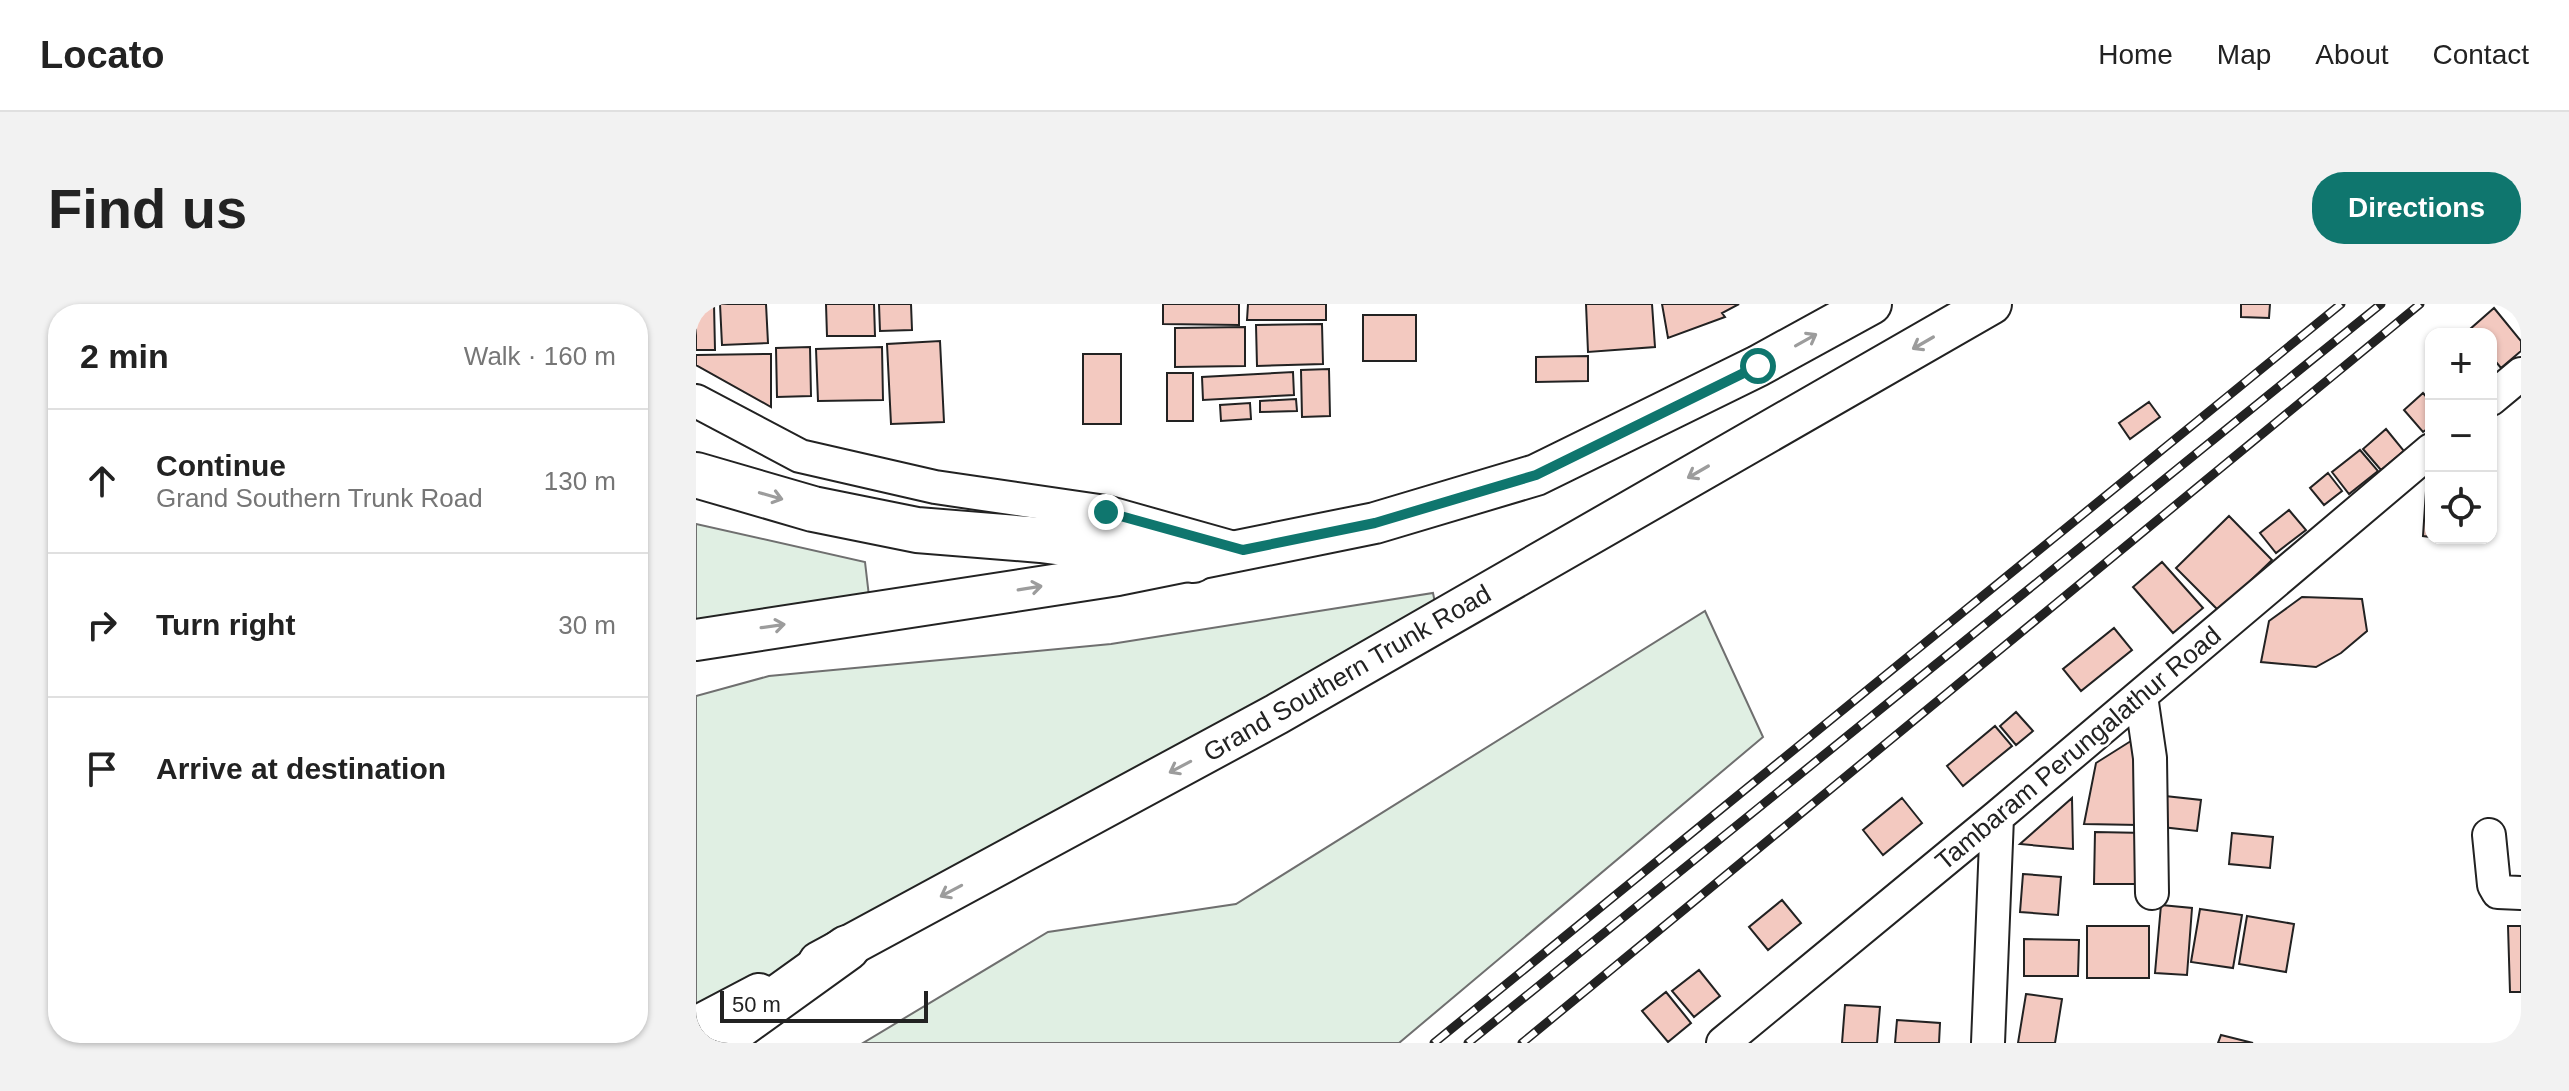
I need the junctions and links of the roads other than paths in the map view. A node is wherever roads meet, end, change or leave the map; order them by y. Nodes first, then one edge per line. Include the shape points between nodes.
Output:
1 (1871, 304) edge
2 (1991, 304) edge
3 (2521, 374) edge
4 (2497, 394) edge
5 (696, 401) edge
6 (2425, 455) edge
7 (696, 475) edge
8 (1243, 550) junction
9 (1193, 560) junction
10 (696, 640) edge
11 (2141, 696) junction
12 (1997, 817) junction
13 (2489, 835) dead end
14 (2152, 893) dead end
15 (2521, 893) edge
16 (847, 948) junction
17 (696, 1027) edge
18 (715, 1043) edge
19 (1723, 1043) edge
20 (1988, 1043) edge

8 -> 1 main road via 1375,523 1536,475
2 -> 16 main road, Grand Southern Trunk Road via 1277,714
3 - 4 street
5 - 8 street via 800,456 935,487 1106,512
6 - 11 street, Tambaram Perungalathur Road
7 -> 9 highway via 813,509 917,530
8 - 9 main road
10 -> 9 main road
11 - 12 street, Tambaram Perungalathur Road
11 - 14 street via 2150,758
12 - 19 street, Tambaram Perungalathur Road
12 - 20 street
13 - 15 street via 2494,885 2498,892
16 - 17 main road, Grand Southern Trunk Road
16 - 18 highway

